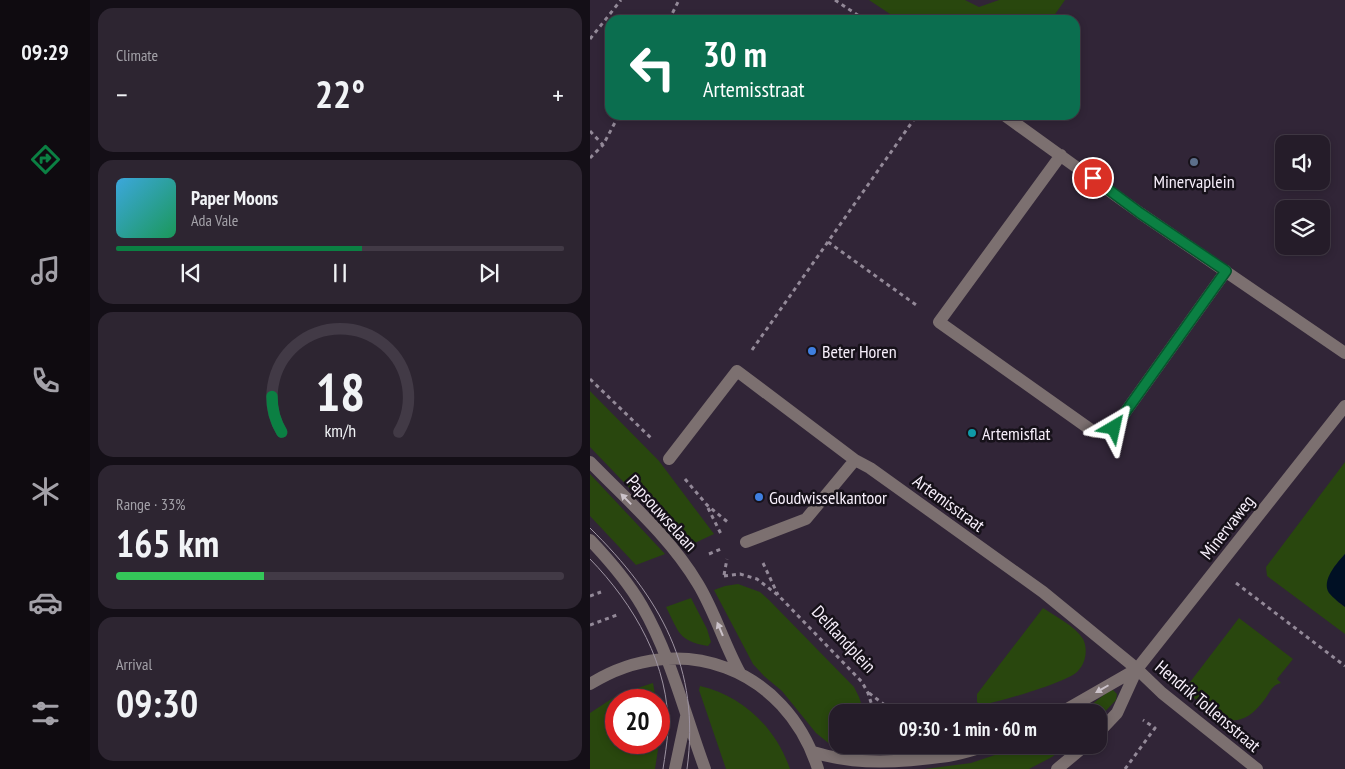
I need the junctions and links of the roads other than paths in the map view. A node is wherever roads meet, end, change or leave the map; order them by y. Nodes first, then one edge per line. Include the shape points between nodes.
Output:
1 (1011, 120) edge
2 (1061, 155) junction
3 (1226, 271) junction
4 (1345, 354) edge
5 (1345, 406) edge
6 (669, 459) dead end
7 (855, 460) junction
8 (590, 462) edge
9 (590, 540) edge
10 (746, 542) dead end
11 (666, 658) junction
12 (1137, 669) junction
13 (740, 673) junction
14 (590, 684) edge
15 (1076, 704) edge
16 (686, 714) junction
17 (1107, 724) edge
18 (813, 752) junction
19 (957, 754) edge
20 (1075, 754) edge
21 (675, 769) edge
22 (705, 769) edge
23 (818, 769) edge
24 (1057, 769) edge
25 (1257, 769) edge

1 - 2 street
2 - 3 street
2 - 3 street via 939,322 1094,432 1114,428
3 - 4 street
5 - 12 street, Minervaweg
6 - 7 street, Artemisstraat via 737,371
7 - 10 street via 806,519
7 - 12 street, Artemisstraat via 1044,592
13 -> 8 street, Papsouwselaan via 698,584 674,548
9 - 11 street via 637,598
11 - 13 street via 710,662
11 - 14 street via 630,664
11 - 16 street
12 -> 15 street, Minervaweg
12 - 17 street, Minervaweg via 1117,713
12 - 25 street, Hendrik Tollensstraat
13 - 18 street via 764,687 784,706
16 - 21 street
16 - 22 street
18 - 19 street via 830,758 876,762
18 - 23 street
20 - 24 street

